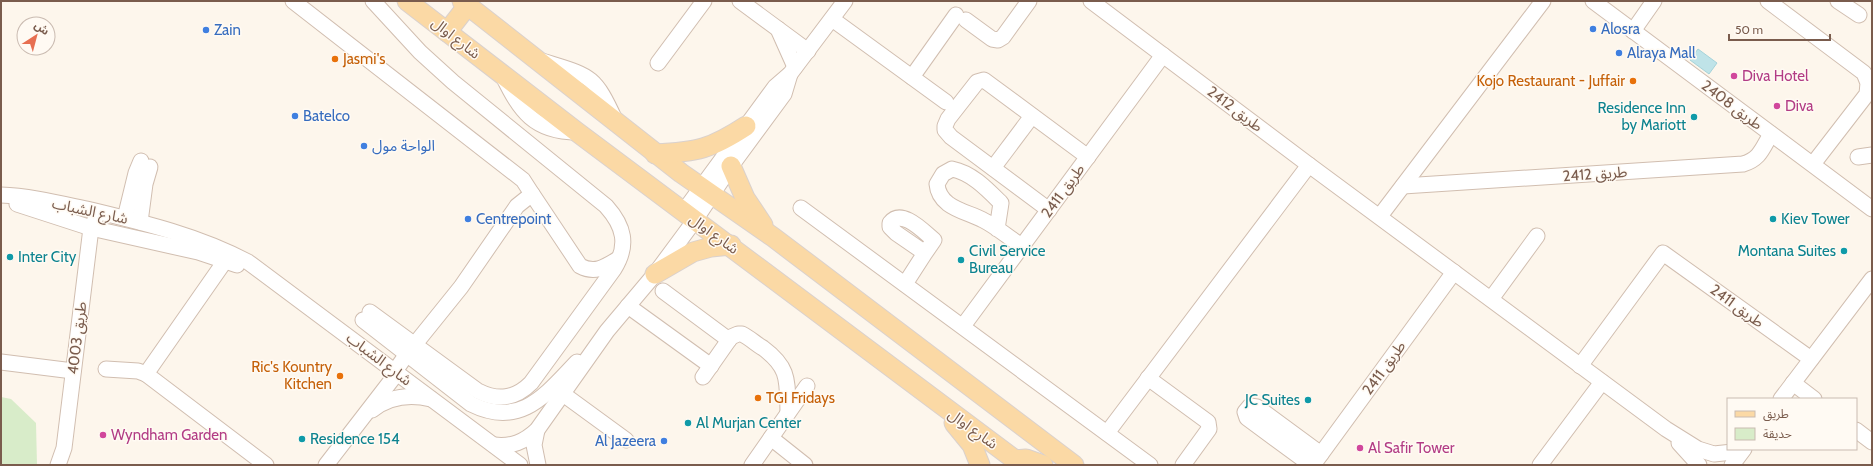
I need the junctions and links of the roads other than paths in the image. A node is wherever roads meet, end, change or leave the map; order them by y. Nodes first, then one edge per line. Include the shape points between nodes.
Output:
1 (293, 1) edge
2 (373, 1) edge
3 (704, 1) edge
4 (740, 1) edge
5 (845, 1) edge
6 (1029, 1) edge
7 (1091, 1) edge
8 (1543, 1) edge
9 (1593, 1) edge
10 (1654, 1) edge
11 (1768, 1) edge
12 (1838, 1) edge
13 (411, 2) edge
14 (467, 2) edge
15 (1859, 16) dead end
16 (832, 19) junction
17 (777, 28) junction
18 (1633, 31) junction
19 (447, 32) junction
20 (808, 50) junction
21 (1163, 55) junction
22 (658, 63) dead end
23 (793, 70) junction
24 (912, 77) junction
25 (946, 102) dead end
26 (1032, 116) junction
27 (746, 126) junction
28 (1771, 134) junction
29 (655, 154) junction
30 (1088, 157) junction
31 (146, 164) dead end
32 (1813, 164) junction
33 (1309, 165) junction
34 (731, 166) junction
35 (993, 168) junction
36 (1403, 186) junction
37 (706, 192) junction
38 (532, 194) junction
39 (1, 195) edge
40 (1, 199) edge
41 (801, 208) dead end
42 (1872, 209) edge
43 (1049, 210) junction
44 (99, 212) junction
45 (690, 215) junction
46 (1380, 216) junction
47 (132, 220) junction
48 (91, 228) junction
49 (997, 229) dead end
50 (1537, 236) dead end
51 (773, 237) junction
52 (731, 245) junction
53 (1022, 246) junction
54 (926, 253) dead end
55 (621, 258) junction
56 (225, 261) junction
57 (1454, 272) junction
58 (263, 274) junction
59 (655, 274) junction
60 (1872, 279) edge
61 (905, 284) junction
62 (663, 291) dead end
63 (1491, 299) junction
64 (628, 306) junction
65 (367, 316) dead end
66 (963, 326) junction
67 (607, 331) junction
68 (729, 340) junction
69 (411, 349) junction
70 (1811, 359) junction
71 (1, 362) edge
72 (1580, 366) junction
73 (106, 369) dead end
74 (73, 371) junction
75 (396, 372) junction
76 (146, 374) junction
77 (1148, 378) junction
78 (1602, 382) junction
79 (1793, 383) junction
80 (807, 386) dead end
81 (563, 394) junction
82 (1782, 398) edge
83 (1813, 398) edge
84 (433, 400) junction
85 (940, 405) junction
86 (788, 412) junction
87 (362, 418) junction
88 (1666, 429) junction
89 (537, 430) junction
90 (1857, 431) edge
91 (1106, 433) junction
92 (771, 438) junction
93 (626, 440) dead end
94 (1872, 442) edge
95 (494, 446) junction
96 (1743, 450) edge
97 (1318, 461) edge
98 (1016, 463) edge
99 (58, 465) edge
100 (266, 465) edge
101 (326, 465) edge
102 (520, 465) edge
103 (538, 465) edge
104 (752, 465) edge
105 (805, 465) edge
106 (980, 465) edge
107 (1043, 465) edge
108 (1074, 465) edge
109 (1150, 465) edge
110 (1183, 465) edge
111 (1540, 465) edge
112 (1699, 465) edge
113 (1732, 465) edge

1 - 38 street via 523,180
2 - 55 street via 415,47 453,82 606,206 615,216 622,232
3 - 22 street
4 - 17 street
5 - 16 street
6 - 24 street via 1003,37 998,40 992,39 961,18
7 - 21 street, طريق 2412
8 - 36 street
9 - 18 street, طريق 2408
10 - 18 street
11 - 32 street via 1864,73 1868,83 1867,94
12 - 15 street
13 - 19 main road, شارع اوال
14 - 19 main road
14 - 29 main road, شارع اوال
16 - 20 street
16 - 24 street
17 - 20 street
17 - 23 street
18 - 28 street, طريق 2408
19 - 45 main road, شارع اوال
20 - 23 street
21 - 30 street, طريق 2411
21 - 33 street, طريق 2412
23 - 27 street via 779,82
23 - 34 street via 784,94
24 - 25 street
26 - 30 street
26 - 35 street
26 - 35 street via 984,80 977,82 948,120 945,130 951,137
27 - 29 main road via 710,147
27 - 37 street
28 - 32 street, طريق 2408
28 - 36 street, طريق 2412 via 1759,155 1753,161 1742,164
29 - 37 main road, شارع اوال
30 - 43 street, طريق 2411
31 - 47 street via 145,184
32 - 42 street, طريق 2408
33 - 46 street, طريق 2412
33 - 77 street
34 - 37 street
34 - 51 main road via 753,212
35 - 43 street
36 - 46 street
37 - 45 street
37 - 51 main road, شارع اوال
38 - 55 street via 580,266 586,269 601,269
38 - 69 street via 517,206 460,287
39 - 44 street, شارع الشباب
40 - 48 street, شارع الشباب
41 - 61 street
43 - 53 street, طريق 2411
44 - 47 street, شارع الشباب
44 - 48 street, طريق 4003
45 - 52 main road, شارع اوال
45 - 59 street
46 - 57 street, طريق 2412
47 - 58 street, شارع الشباب via 216,246 248,262
48 - 56 street, شارع الشباب via 198,252
48 - 74 street, طريق 4003
49 - 53 street
50 - 63 street
51 - 108 main road, شارع اوال
52 - 59 main road via 693,252
52 - 85 main road, شارع اوال
53 - 66 street, طريق 2411
54 - 61 street
55 - 69 street via 531,383 515,395 496,398 486,396
56 - 58 street, شارع الشباب
56 - 76 street
57 - 63 street, طريق 2412
57 - 97 street, طريق 2411
58 - 75 street, شارع الشباب
59 - 64 street
60 - 70 street
61 - 66 street
62 - 68 street
63 - 72 street, طريق 2412
64 - 67 street
64 - 68 street via 707,371
65 - 69 street
66 - 91 street
67 - 69 street via 539,399 527,407 508,412 489,411 471,404
67 - 81 street
68 - 86 street via 734,335 742,334 779,362 786,378
69 - 75 street
70 - 72 street, طريق 2411 via 1663,253
70 - 79 street
71 - 74 street
72 - 78 street, طريق 2412
73 - 76 street
74 - 99 street, طريق 4003 via 64,448
75 - 84 street, شارع الشباب
75 - 87 street
76 - 100 street
77 - 91 street
77 - 110 street via 1208,422 1209,429
78 - 88 street, طريق 2412
78 - 111 street
79 - 82 street
79 - 83 street
80 - 86 street
81 - 89 street
81 - 93 street
84 - 87 street via 418,396 402,397 374,408
84 - 95 street, شارع الشباب
85 - 98 main road, شارع اوال
85 - 106 main road via 972,446
86 - 92 street
87 - 101 street
88 - 96 street, طريق 2412 via 1698,449 1714,454
88 - 112 street, طريق 2412
89 - 95 street via 518,444
89 - 103 street via 534,444
90 - 94 street
91 - 109 street
92 - 104 street
92 - 105 street
95 - 102 street, شارع الشباب
96 - 113 street
98 - 107 main road via 1026,459

